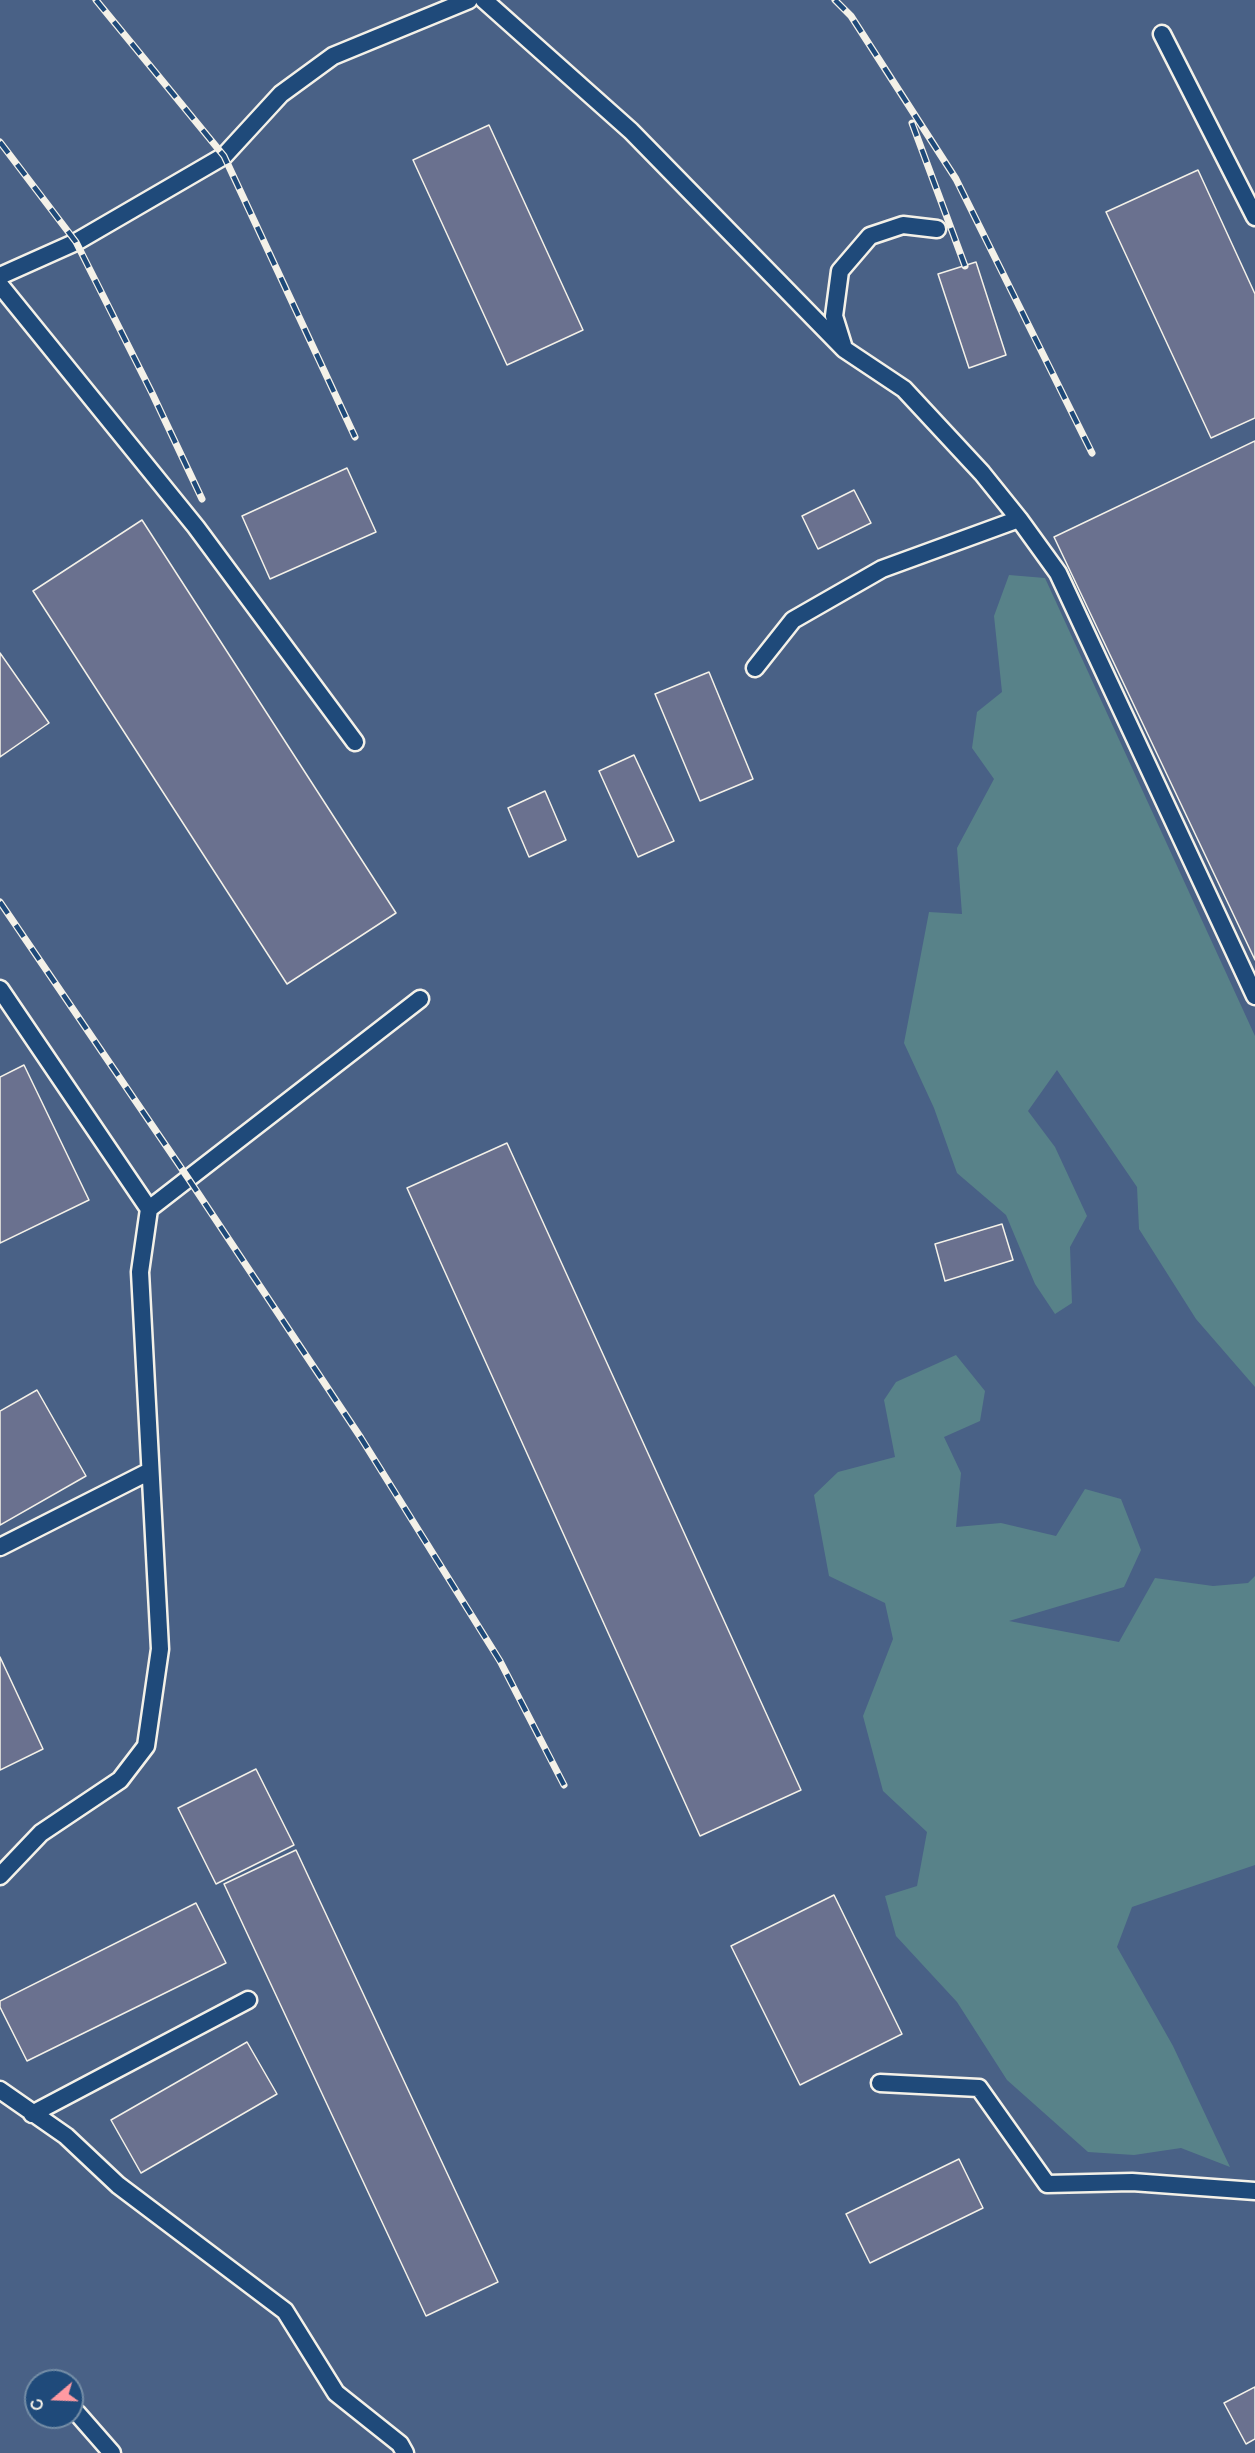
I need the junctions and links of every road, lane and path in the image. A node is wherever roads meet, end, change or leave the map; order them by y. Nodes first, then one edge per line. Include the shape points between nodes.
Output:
1 (469, 0) edge
2 (484, 0) edge
3 (1162, 34) dead end
4 (1255, 217) edge
5 (937, 229) dead end
6 (0, 276) edge
7 (0, 285) edge
8 (844, 349) junction
9 (1019, 519) junction
10 (755, 668) dead end
11 (355, 742) dead end
12 (0, 989) edge
13 (1255, 996) edge
14 (420, 999) dead end
15 (149, 1209) junction
16 (150, 1471) junction
17 (0, 1547) edge
18 (0, 1876) edge
19 (248, 2000) dead end
20 (880, 2083) dead end
21 (0, 2090) edge
22 (32, 2114) junction
23 (1255, 2191) edge
24 (84, 2420) edge
25 (112, 2453) edge
26 (405, 2453) edge

1 - 6 lane via 333,56 281,94 224,156 76,242
2 - 8 lane via 631,131
3 - 4 lane
5 - 8 lane via 903,225 870,236 840,271 834,316
7 - 11 lane via 196,527
8 - 9 lane via 904,389
9 - 10 lane via 882,569 793,620
9 - 13 lane via 1058,573
12 - 15 lane
14 - 15 lane
15 - 16 lane via 140,1272
16 - 17 lane
16 - 18 lane via 160,1649 146,1746 120,1780 41,1833
19 - 22 lane
20 - 23 lane via 979,2088 1047,2184 1132,2182
21 - 22 lane
22 - 26 lane via 66,2136 118,2185 285,2311 336,2393 400,2444
24 - 25 lane

